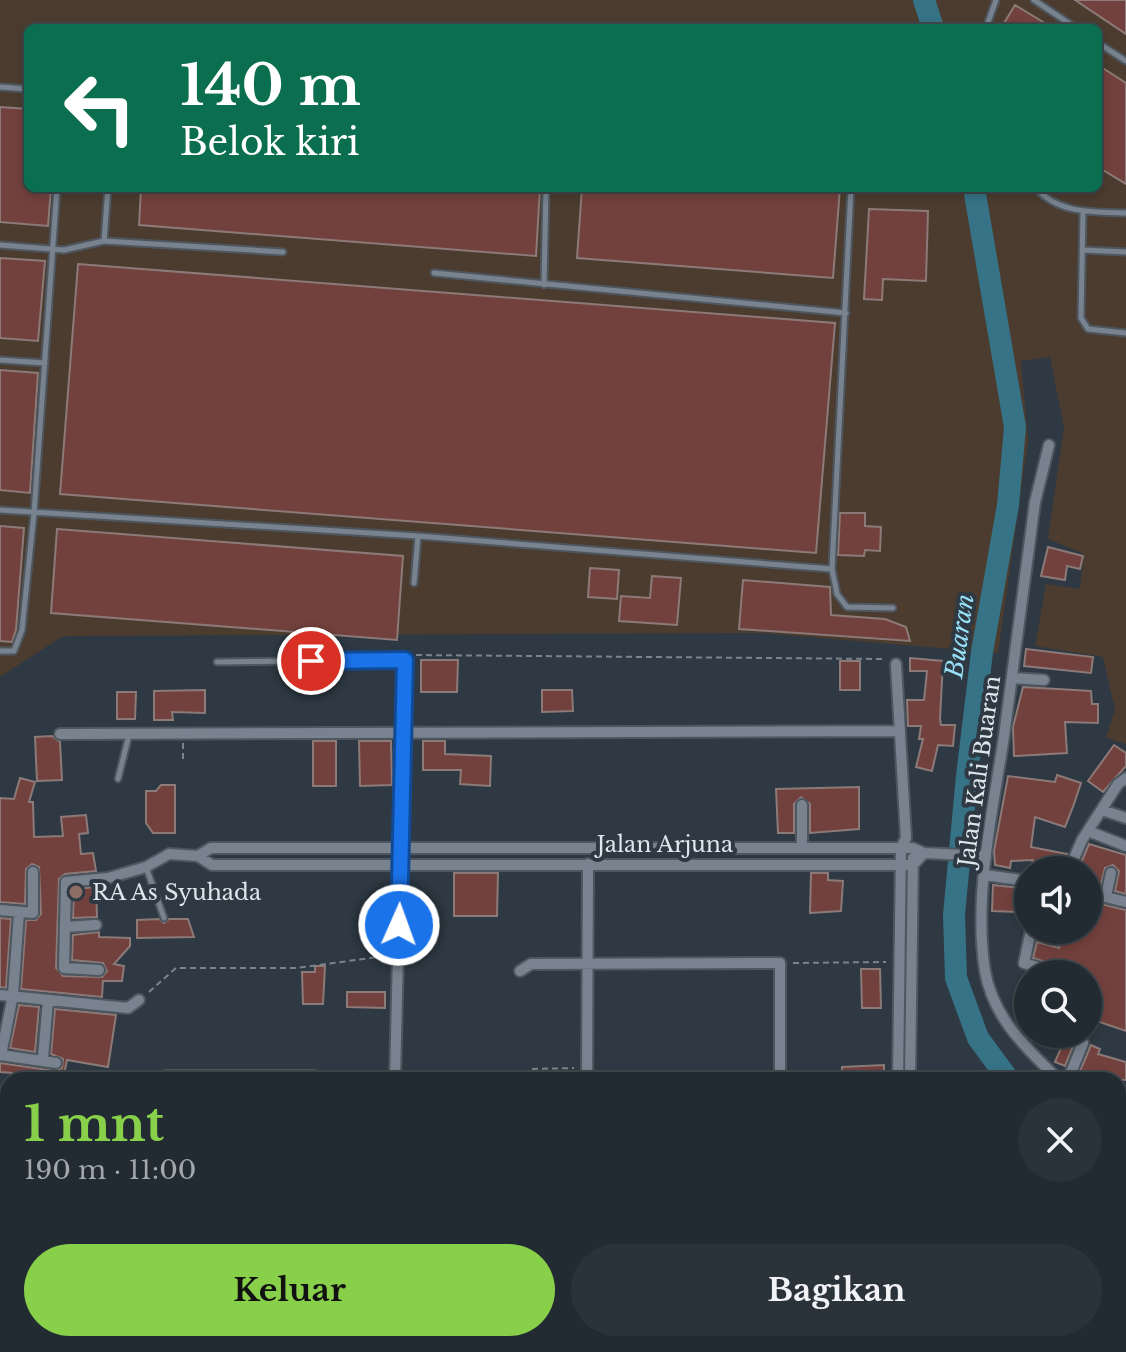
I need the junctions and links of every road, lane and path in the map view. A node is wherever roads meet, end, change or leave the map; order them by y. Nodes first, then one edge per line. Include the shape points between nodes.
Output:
1 (996, 0) edge
2 (1034, 0) edge
3 (985, 24) edge
4 (1070, 24) edge
5 (1102, 46) edge
6 (1126, 61) edge
7 (0, 87) edge
8 (24, 89) edge
9 (57, 192) edge
10 (108, 192) edge
11 (546, 192) edge
12 (851, 192) edge
13 (1039, 192) edge
14 (1083, 211) junction
15 (1126, 213) edge
16 (104, 241) junction
17 (0, 245) edge
18 (52, 249) junction
19 (1083, 250) junction
20 (283, 252) dead end
21 (1126, 252) edge
22 (434, 273) dead end
23 (544, 285) junction
24 (846, 313) junction
25 (1126, 333) edge
26 (0, 360) edge
27 (45, 363) junction
28 (1049, 445) dead end
29 (0, 510) edge
30 (34, 513) junction
31 (418, 536) junction
32 (832, 569) junction
33 (414, 583) dead end
34 (893, 608) dead end
35 (0, 651) edge
36 (405, 660) junction
37 (217, 662) dead end
38 (896, 664) joint
39 (1012, 678) junction
40 (1044, 680) dead end
41 (900, 731) junction
42 (404, 733) junction
43 (60, 734) dead end
44 (129, 734) junction
45 (182, 734) junction
46 (183, 763) dead end
47 (1126, 778) edge
48 (118, 779) dead end
49 (802, 805) dead end
50 (1102, 810) junction
51 (1126, 818) edge
52 (1088, 831) junction
53 (907, 845) junction
54 (1126, 846) edge
55 (331, 847) junction
56 (401, 848) junction
57 (513, 848) junction
58 (611, 848) junction
59 (685, 848) junction
60 (742, 848) junction
61 (802, 848) junction
62 (929, 853) junction
63 (198, 856) junction
64 (982, 856) junction
65 (1076, 856) edge
66 (401, 864) junction
67 (512, 864) junction
68 (588, 864) junction
69 (611, 864) junction
70 (686, 864) junction
71 (741, 864) junction
72 (331, 865) junction
73 (901, 865) junction
74 (913, 865) junction
75 (146, 867) junction
76 (33, 872) dead end
77 (1111, 873) dead end
78 (985, 875) junction
79 (1014, 879) edge
80 (1102, 895) edge
81 (1106, 896) junction
82 (1126, 902) edge
83 (0, 910) edge
84 (19, 913) junction
85 (164, 918) dead end
86 (96, 925) dead end
87 (65, 927) junction
88 (398, 955) junction
89 (899, 961) junction
90 (588, 963) junction
91 (780, 963) junction
92 (99, 970) dead end
93 (520, 971) dead end
94 (0, 995) edge
95 (13, 995) junction
96 (48, 1000) junction
97 (139, 1000) joint
98 (899, 1008) junction
99 (911, 1009) junction
100 (1081, 1048) edge
101 (0, 1055) edge
102 (43, 1058) junction
103 (56, 1063) dead end
104 (587, 1065) junction
105 (532, 1069) dead end
106 (395, 1072) edge
107 (587, 1072) edge
108 (780, 1072) edge
109 (898, 1072) edge
110 (910, 1072) edge
111 (1051, 1072) edge
112 (1071, 1072) edge

1 - 3 lane
2 - 4 lane
5 - 6 lane
7 - 8 lane
9 - 18 lane
10 - 16 lane
11 - 23 lane
12 - 24 lane
13 - 14 lane via 1047,201
14 - 15 lane
14 - 19 lane
16 - 18 lane
16 - 20 lane
17 - 18 lane
18 - 27 lane
19 - 21 lane
19 - 25 lane via 1081,318 1088,329
22 - 23 lane
23 - 24 lane
24 - 32 lane
26 - 27 lane
27 - 30 lane
28 - 39 street, Jalan Kali Buaran via 1035,502
29 - 30 lane
30 - 31 lane
30 - 35 lane via 22,630 14,651
31 - 32 lane
31 - 33 lane
32 - 34 lane via 837,594 847,607
36 - 37 lane
36 - 38 path via 409,655 845,658 892,659
36 - 42 street
38 - 41 street
39 - 40 street
39 - 64 street, Jalan Kali Buaran
41 - 42 street
41 - 53 street
42 - 45 street
42 - 56 street
43 - 44 street
44 - 45 street
44 - 48 lane
45 - 46 path
47 - 50 street
49 - 61 street
50 - 51 street
50 - 52 street
52 - 54 street
52 - 65 street
53 - 61 street, Jalan Arjuna
53 - 62 street, Jalan Arjuna
53 - 73 street
53 - 74 street
55 - 56 street, Jalan Arjuna
55 - 63 street, Jalan Arjuna via 211,848
55 - 72 street
56 - 57 street, Jalan Arjuna
56 - 66 street
57 - 58 street, Jalan Arjuna
57 - 67 street
58 - 59 street, Jalan Arjuna
58 - 69 street
59 - 60 street, Jalan Arjuna
59 - 70 street
60 - 61 street, Jalan Arjuna
60 - 71 street
62 - 64 street, Jalan Arjuna
62 - 74 street
63 - 72 street, Jalan Arjuna via 212,865
63 - 75 street via 169,854
64 - 78 street, Jalan Kali Buaran
66 - 67 street, Jalan Arjuna
66 - 72 street, Jalan Arjuna
66 - 88 street
67 - 68 street, Jalan Arjuna
68 - 69 street, Jalan Arjuna
68 - 90 street
69 - 70 street, Jalan Arjuna
70 - 71 street, Jalan Arjuna
71 - 73 street, Jalan Arjuna
73 - 74 street, Jalan Arjuna
73 - 89 street
74 - 99 street
75 - 85 lane
75 - 87 street via 66,882
76 - 84 street via 33,913
77 - 81 street
78 - 79 street
78 - 111 street, Jalan Kali Buaran via 990,985 1019,1041
80 - 81 street
81 - 82 street
83 - 84 street
84 - 95 street
86 - 87 street
87 - 92 street via 64,968
88 - 97 path via 297,968 176,968
88 - 106 street
89 - 91 path
89 - 98 street
90 - 91 street
90 - 93 street via 531,964
90 - 104 street
91 - 108 street
94 - 95 street
95 - 96 street
95 - 101 street
96 - 97 street via 128,1008
96 - 102 street
98 - 99 street
98 - 109 street
99 - 110 street
100 - 112 street
101 - 102 street
102 - 103 street
104 - 105 path
104 - 107 street

